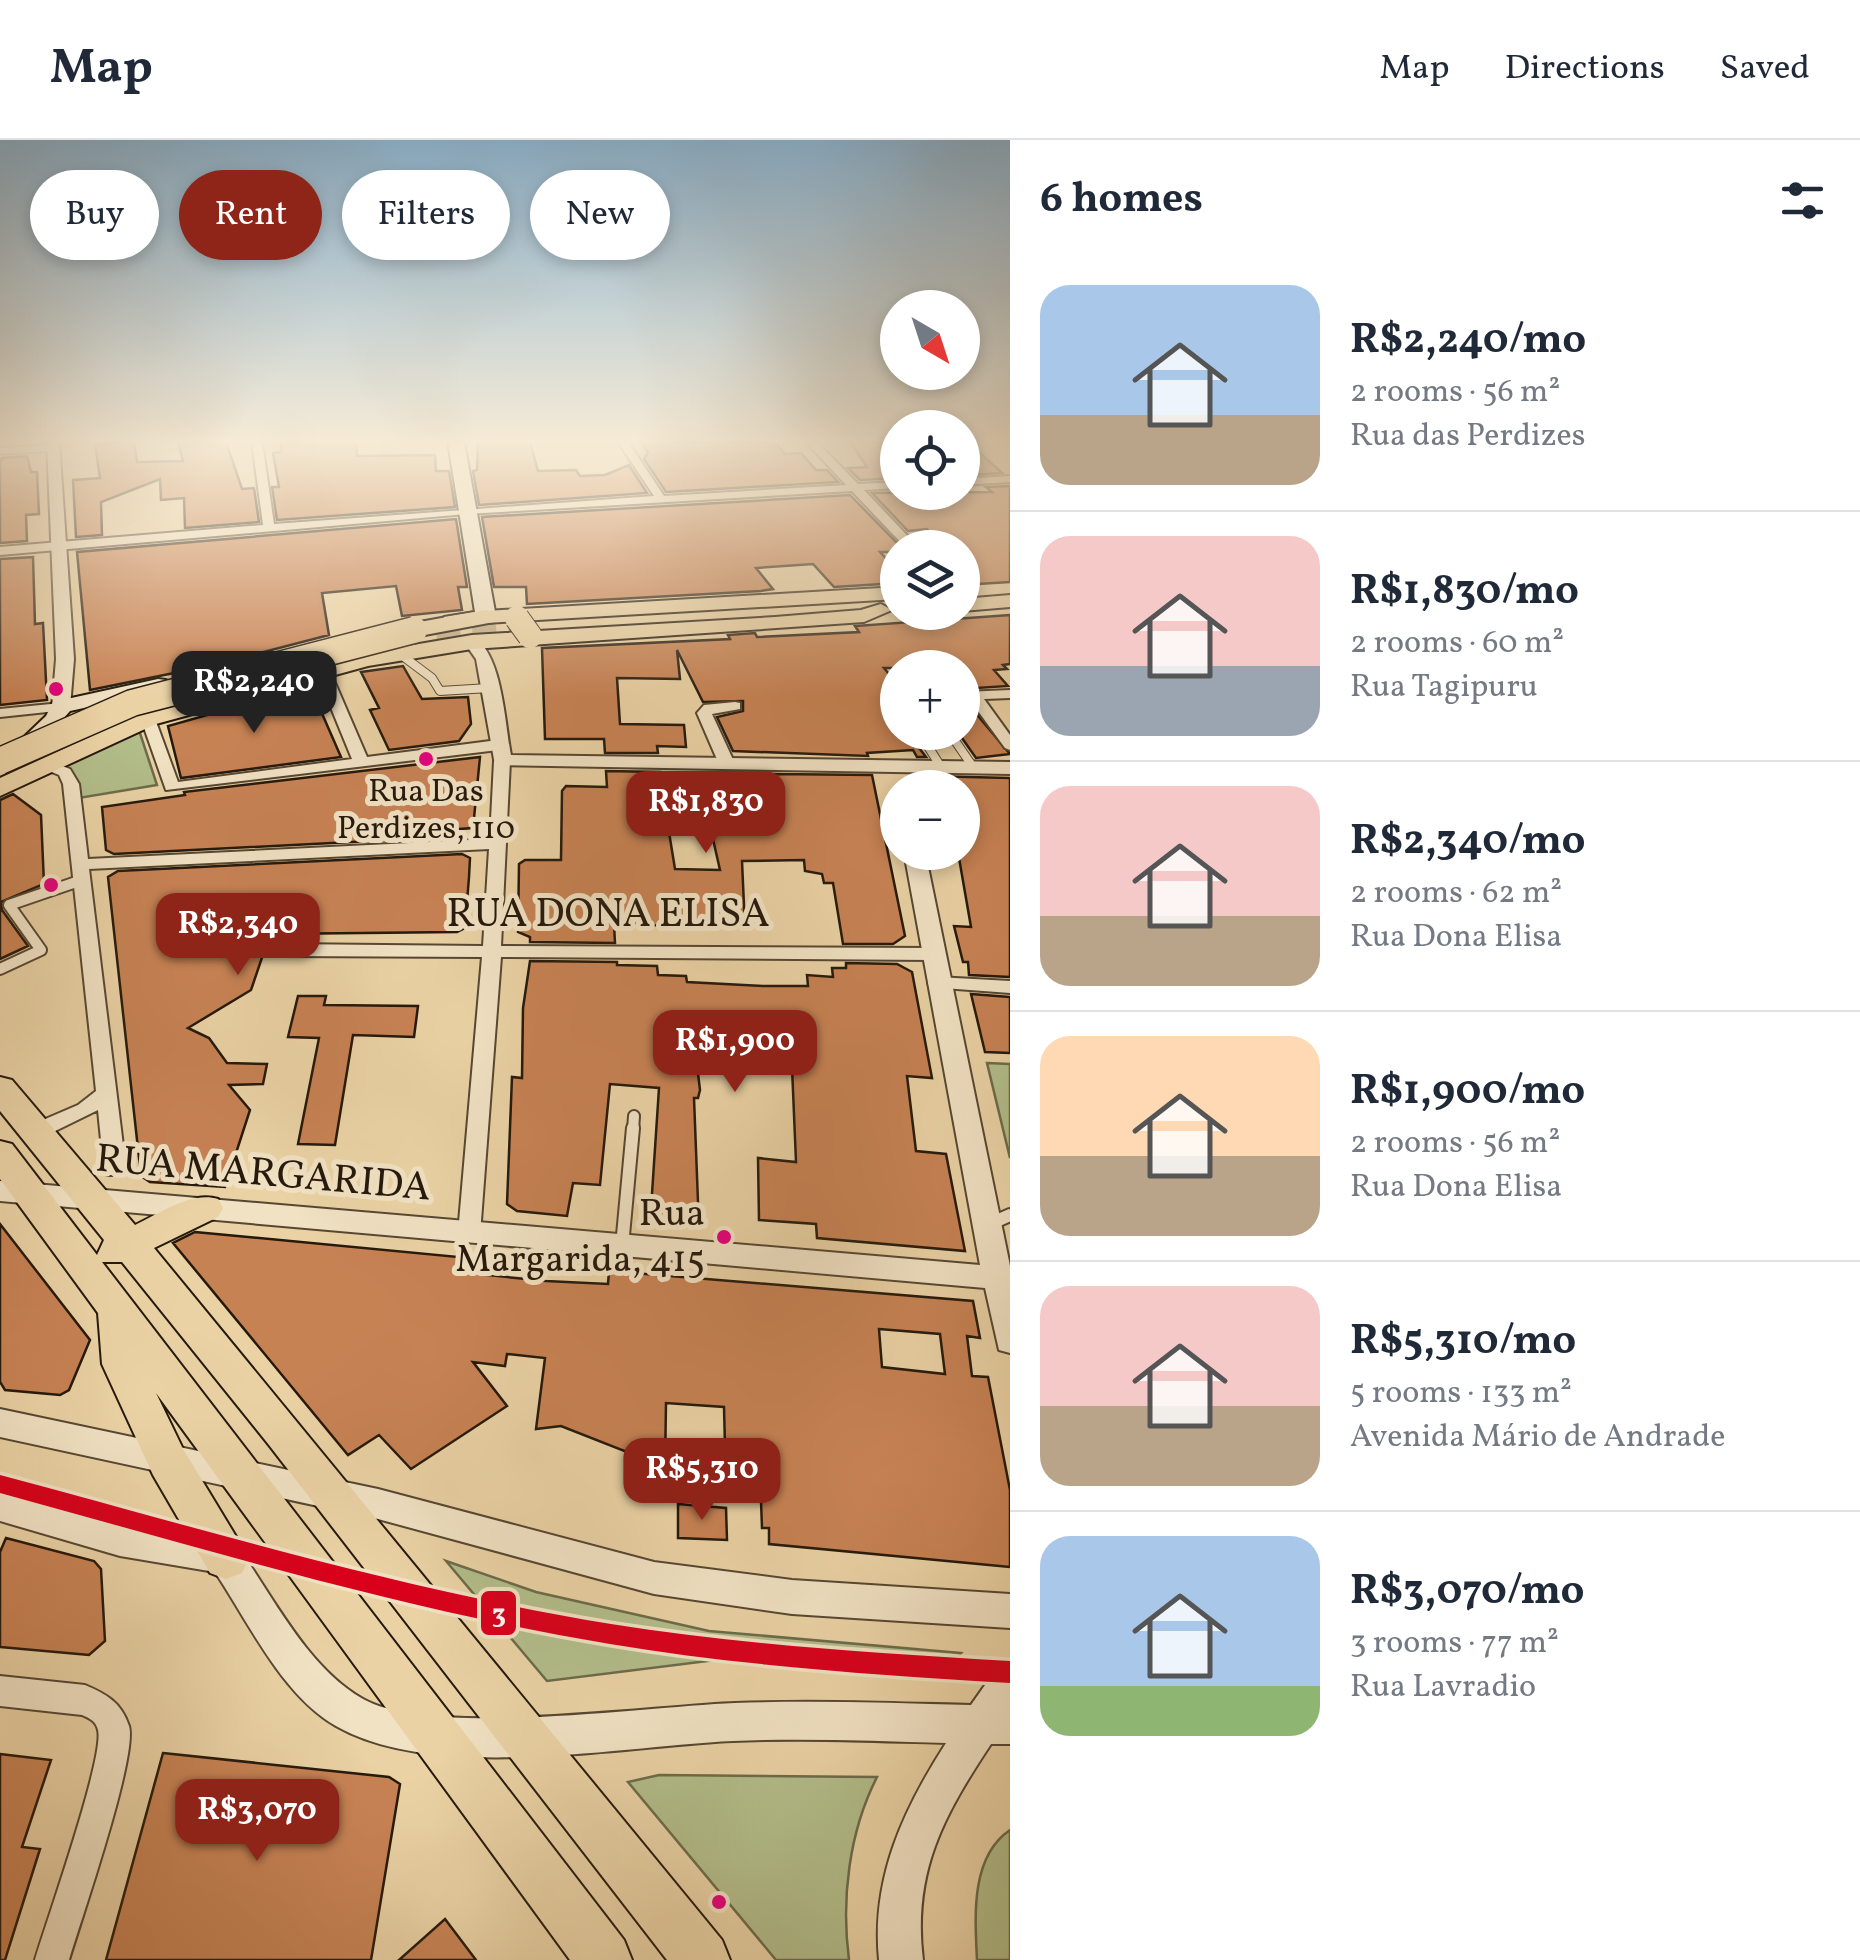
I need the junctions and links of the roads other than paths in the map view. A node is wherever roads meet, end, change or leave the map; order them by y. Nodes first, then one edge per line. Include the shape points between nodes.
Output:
1 (59, 527) edge
2 (292, 527) edge
3 (469, 527) edge
4 (269, 529) joint
5 (60, 545) junction
6 (0, 551) edge
7 (1010, 590) edge
8 (980, 592) edge
9 (880, 599) edge
10 (1010, 602) edge
11 (980, 603) edge
12 (486, 617) junction
13 (529, 627) junction
14 (472, 642) junction
15 (404, 644) junction
16 (324, 671) junction
17 (489, 688) junction
18 (1010, 694) edge
19 (980, 695) edge
20 (735, 706) dead end
21 (60, 707) junction
22 (980, 710) edge
23 (0, 713) edge
24 (148, 718) junction
25 (94, 733) dead end
26 (38, 736) joint
27 (1010, 746) edge
28 (930, 750) edge
29 (961, 750) edge
30 (500, 753) junction
31 (0, 758) edge
32 (361, 762) junction
33 (52, 763) junction
34 (727, 764) junction
35 (896, 766) junction
36 (941, 767) junction
37 (973, 767) junction
38 (1010, 768) edge
39 (897, 770) edge
40 (0, 773) edge
41 (0, 788) edge
42 (498, 844) junction
43 (917, 870) edge
44 (81, 872) junction
45 (284, 950) dead end
46 (492, 951) junction
47 (932, 954) junction
48 (0, 969) edge
49 (938, 983) junction
50 (1010, 987) edge
51 (0, 1088) edge
52 (107, 1093) junction
53 (634, 1116) dead end
54 (36, 1131) junction
55 (0, 1152) edge
56 (105, 1185) junction
57 (16, 1193) edge
58 (205, 1208) junction
59 (998, 1221) edge
60 (469, 1234) junction
61 (130, 1242) junction
62 (622, 1247) junction
63 (86, 1265) junction
64 (997, 1278) junction
65 (117, 1306) junction
66 (1010, 1341) edge
67 (0, 1423) edge
68 (168, 1462) junction
69 (244, 1476) junction
70 (329, 1492) junction
71 (0, 1506) edge
72 (226, 1558) junction
73 (1010, 1611) edge
74 (1010, 1680) edge
75 (0, 1691) edge
76 (996, 1725) edge
77 (438, 1736) junction
78 (524, 1736) junction
79 (52, 1960) edge
80 (604, 1960) edge
81 (702, 1960) edge
82 (901, 1960) edge

1 - 5 street
2 - 4 street
3 - 12 main road
4 - 5 street
5 - 6 street
5 - 21 street via 66,687
7 - 8 main road
9 - 13 main road
10 - 11 main road
12 - 13 main road
12 - 15 highway
12 - 21 main road via 399,627
13 - 14 main road
14 - 15 highway
14 - 17 street via 485,659
15 - 16 main road
15 - 17 lane via 440,690
15 - 31 highway, bridge via 132,703
15 - 40 highway via 152,708
16 - 24 main road
16 - 32 street
17 - 30 street
18 - 19 street
20 - 34 street via 704,713
21 - 23 street
21 - 26 main road
22 - 27 street
24 - 32 street via 172,787
24 - 33 main road
25 - 33 main road
26 - 31 main road
28 - 36 lane
29 - 37 lane
30 - 32 street
30 - 34 street
30 - 42 street
33 - 41 main road
33 - 44 street via 72,784
34 - 35 street
35 - 36 street
35 - 39 street
36 - 37 street
37 - 38 street
42 - 44 street
42 - 46 street
43 - 47 street
44 - 48 lane via 9,905 41,950
44 - 52 street
45 - 46 street, RUA DONA ELISA
46 - 47 street, RUA DONA ELISA
46 - 60 street
47 - 49 street
49 - 50 street
49 - 59 street
51 - 54 main road
52 - 54 street
52 - 56 street
53 - 62 lane
54 - 56 main road
55 - 57 main road
56 - 57 street, RUA MARGARIDA
56 - 58 street, RUA MARGARIDA
56 - 61 main road
57 - 63 main road
58 - 60 street, RUA MARGARIDA
58 - 61 main road
59 - 64 street
60 - 62 street, RUA MARGARIDA
61 - 63 main road
61 - 70 main road
62 - 64 street, RUA MARGARIDA
63 - 65 main road
64 - 66 street
65 - 68 main road via 122,1364
65 - 69 main road
67 - 68 street
68 - 69 street
68 - 72 main road
69 - 70 street
69 - 77 main road
70 - 73 street via 719,1590
70 - 78 main road
71 - 72 street via 120,1540
72 - 77 street via 298,1662 350,1714
74 - 76 street
75 - 79 street via 85,1700 112,1720 116,1743
76 - 78 street via 736,1722
76 - 82 street via 940,1790 912,1850 901,1893
77 - 78 street
77 - 80 main road
78 - 81 main road

